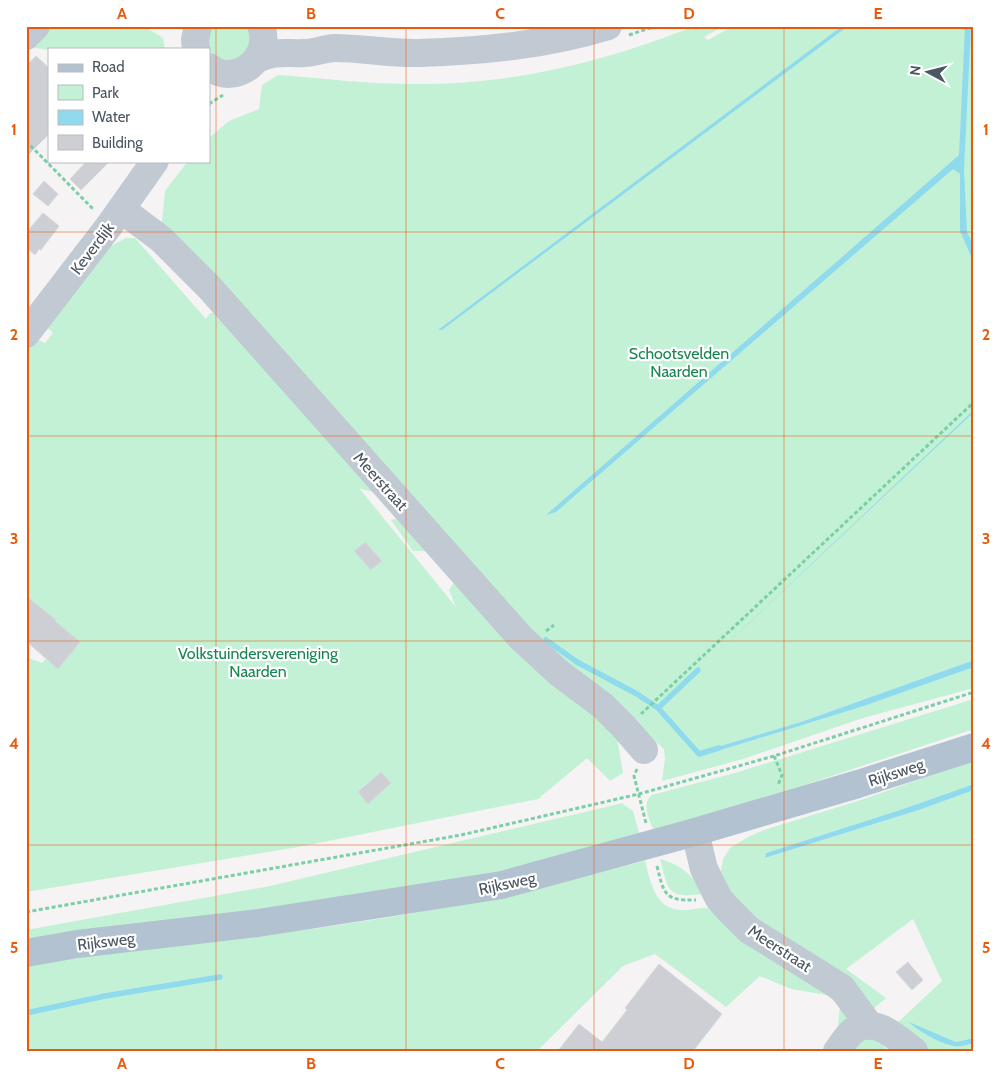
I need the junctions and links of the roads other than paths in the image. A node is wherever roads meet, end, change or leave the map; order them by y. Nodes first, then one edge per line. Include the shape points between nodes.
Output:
1 (262, 26) edge
2 (608, 26) edge
3 (334, 48) junction
4 (257, 59) junction
5 (210, 72) edge
6 (153, 162) edge
7 (115, 217) junction
8 (26, 334) edge
9 (974, 747) edge
10 (644, 750) dead end
11 (695, 832) junction
12 (26, 953) edge
13 (870, 1026) junction
14 (837, 1051) edge
15 (914, 1051) edge

1 - 3 street via 278,34
1 - 4 street via 263,45
2 - 3 street via 527,45 464,51 416,53
3 - 4 street via 307,54 276,52
4 - 5 street via 237,73
6 - 7 street, Keverdijk
7 - 8 street, Keverdijk
7 - 10 street, Meerstraat via 161,239 209,287 521,638 559,673 603,706
9 - 11 main road, Rijksweg
11 - 12 main road, Rijksweg via 502,885 258,923
11 - 13 street, Meerstraat via 704,869 727,908 749,930 842,988
13 - 14 street via 852,1032
13 - 15 street via 885,1030

